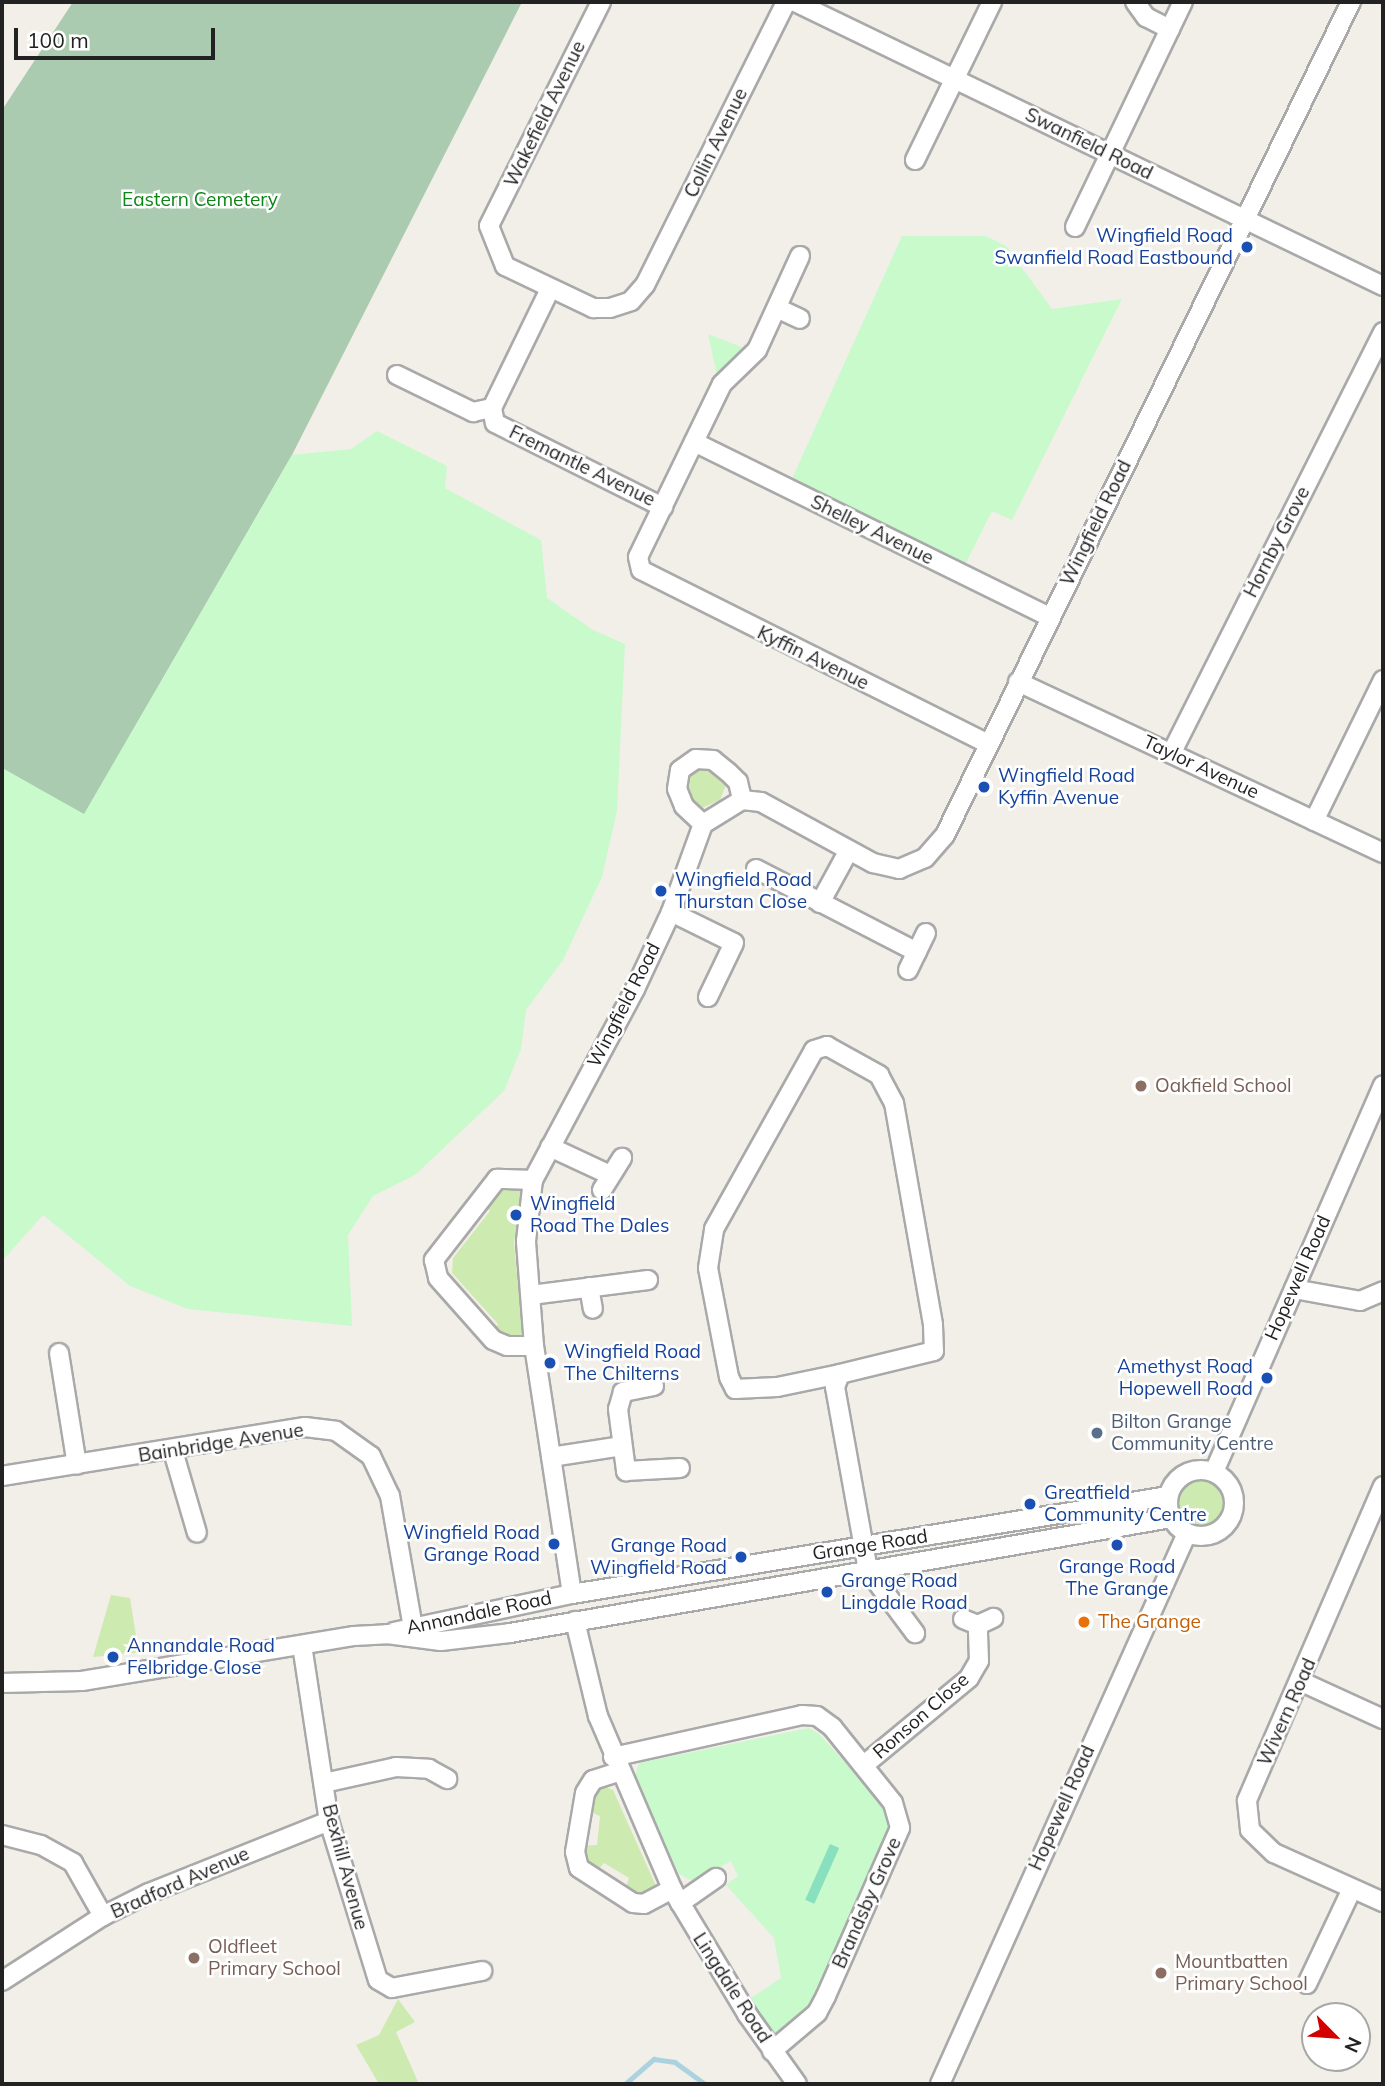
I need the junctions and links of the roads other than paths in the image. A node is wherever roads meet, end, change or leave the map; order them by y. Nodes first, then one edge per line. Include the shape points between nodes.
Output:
1 (601, 2) edge
2 (786, 2) edge
3 (795, 2) edge
4 (992, 2) edge
5 (1135, 2) edge
6 (1182, 2) edge
7 (1351, 2) edge
8 (1170, 29) junction
9 (955, 79) junction
10 (1113, 155) junction
11 (915, 160) dead end
12 (1243, 220) junction
13 (1075, 227) dead end
14 (800, 256) dead end
15 (1383, 286) edge
16 (550, 289) junction
17 (779, 309) junction
18 (800, 319) dead end
19 (1383, 332) edge
20 (397, 375) dead end
21 (492, 408) junction
22 (694, 443) junction
23 (663, 507) junction
24 (1050, 617) junction
25 (1383, 680) edge
26 (1018, 682) junction
27 (988, 744) junction
28 (1172, 752) junction
29 (742, 800) junction
30 (1314, 821) junction
31 (703, 824) junction
32 (849, 850) junction
33 (1383, 853) edge
34 (756, 869) dead end
35 (820, 903) junction
36 (671, 912) junction
37 (926, 933) dead end
38 (917, 952) junction
39 (908, 970) dead end
40 (708, 997) dead end
41 (1383, 1085) edge
42 (550, 1147) junction
43 (622, 1157) dead end
44 (533, 1180) junction
45 (648, 1280) dead end
46 (589, 1287) junction
47 (1294, 1289) junction
48 (1383, 1291) edge
49 (531, 1295) junction
50 (593, 1309) dead end
51 (534, 1346) junction
52 (60, 1351) dead end
53 (839, 1374) junction
54 (654, 1386) dead end
55 (622, 1446) junction
56 (173, 1451) junction
57 (551, 1457) junction
58 (77, 1465) junction
59 (680, 1468) dead end
60 (1214, 1472) junction
61 (2, 1476) edge
62 (1383, 1486) edge
63 (1168, 1496) junction
64 (1171, 1518) junction
65 (197, 1533) dead end
66 (1187, 1533) junction
67 (862, 1547) junction
68 (868, 1570) junction
69 (572, 1594) junction
70 (978, 1620) dead end
71 (575, 1621) junction
72 (414, 1632) junction
73 (915, 1633) dead end
74 (302, 1645) junction
75 (1302, 1682) junction
76 (2, 1684) edge
77 (1383, 1719) edge
78 (616, 1764) junction
79 (864, 1765) junction
80 (447, 1779) dead end
81 (324, 1783) junction
82 (329, 1821) junction
83 (2, 1835) edge
84 (716, 1878) dead end
85 (1352, 1889) junction
86 (676, 1896) junction
87 (1383, 1902) edge
88 (103, 1916) junction
89 (482, 1971) dead end
90 (2, 1981) edge
91 (1307, 1984) dead end
92 (772, 2051) junction
93 (797, 2084) edge
94 (940, 2084) edge

1 - 16 street, Wakefield Avenue via 489,226 505,266
2 - 16 street, Collin Avenue via 645,285 631,301 610,308 593,308
3 - 9 street, Swanfield Road
4 - 9 street
5 - 8 street via 1146,17
6 - 8 street
7 - 12 street, Wingfield Road
8 - 10 street
9 - 10 street, Swanfield Road
9 - 11 street
10 - 12 street, Swanfield Road
10 - 13 street
12 - 15 street, Swanfield Road
12 - 24 street, Wingfield Road
14 - 17 street
16 - 21 street
17 - 18 street
17 - 22 street via 757,350 722,384
19 - 28 street, Hornby Grove
20 - 21 street, Fremantle Avenue via 473,412
21 - 23 street, Fremantle Avenue via 495,424
22 - 23 street
22 - 24 street, Shelley Avenue
23 - 27 street, Kyffin Avenue via 638,557 641,570
24 - 26 street, Wingfield Road
25 - 30 street
26 - 27 street, Wingfield Road
26 - 28 street, Taylor Avenue
27 - 32 street, Wingfield Road via 945,835 925,859 899,869
28 - 30 street, Taylor Avenue
29 - 31 street
29 - 31 street via 738,782 728,772 713,760 696,759 680,770 677,789 684,806
29 - 32 street, Wingfield Road via 761,802
30 - 33 street, Taylor Avenue
31 - 36 street, Wingfield Road
32 - 35 street
34 - 35 street
35 - 38 street
36 - 40 street via 734,943
36 - 42 street, Wingfield Road
37 - 38 street
38 - 39 street
41 - 47 street, Hopewell Road
42 - 43 street via 606,1183
42 - 44 street, Wingfield Road
44 - 49 street, Wingfield Road via 526,1241
44 - 51 street via 497,1179 434,1260 438,1278 493,1340 507,1346
45 - 46 street
46 - 49 street
46 - 50 street
47 - 48 street via 1360,1301
47 - 60 street, Hopewell Road
49 - 51 street, Wingfield Road
51 - 57 street, Wingfield Road
52 - 58 street
53 - 53 street via 934,1351 894,1103 879,1075 827,1046 814,1050 714,1229 708,1268 735,1389 777,1387
53 - 67 street via 835,1387
54 - 55 street via 623,1392 618,1409
55 - 57 street
55 - 59 street via 626,1471
56 - 58 street, Bainbridge Avenue
56 - 65 street
56 - 72 street, Bainbridge Avenue via 305,1427 336,1431 371,1456 390,1496
57 - 69 street, Wingfield Road
58 - 61 street, Bainbridge Avenue
60 - 63 street via 1185,1473
60 - 66 street via 1234,1496 1232,1516 1218,1532
62 - 75 street, Wivern Road
63 - 64 street
63 - 67 street, Grange Road
64 - 66 street
64 - 68 street, Grange Road
66 - 94 street, Hopewell Road
67 - 68 street
67 - 69 street, Grange Road
68 - 71 street, Grange Road
68 - 73 street, Grange Road
69 - 72 street, Annandale Road
70 - 79 street, Ronson Close via 979,1661 969,1678
71 - 72 street, Annandale Road via 441,1641
71 - 78 street, Lingdale Road via 584,1667
72 - 74 street, Annandale Road
74 - 76 street, Annandale Road via 82,1681
74 - 81 street, Bexhill Avenue
75 - 77 street
75 - 85 street, Wivern Road via 1248,1801 1250,1830 1274,1853
78 - 79 street, Brandsby Grove via 802,1715 817,1716 832,1727
78 - 86 street, Lingdale Road
78 - 86 street via 593,1780 585,1793 575,1852 579,1868 633,1903
79 - 92 street, Brandsby Grove via 893,1803 900,1828 817,2013
80 - 81 street via 429,1769 396,1768
81 - 82 street, Bexhill Avenue
82 - 88 street, Bradford Avenue via 149,1892
82 - 89 street, Bexhill Avenue via 378,1980 392,1988
83 - 88 street via 41,1845 73,1863
84 - 86 street
85 - 87 street, Wivern Road
85 - 91 street
86 - 92 street, Lingdale Road
88 - 90 street, Bradford Avenue
92 - 93 street, Lingdale Road

